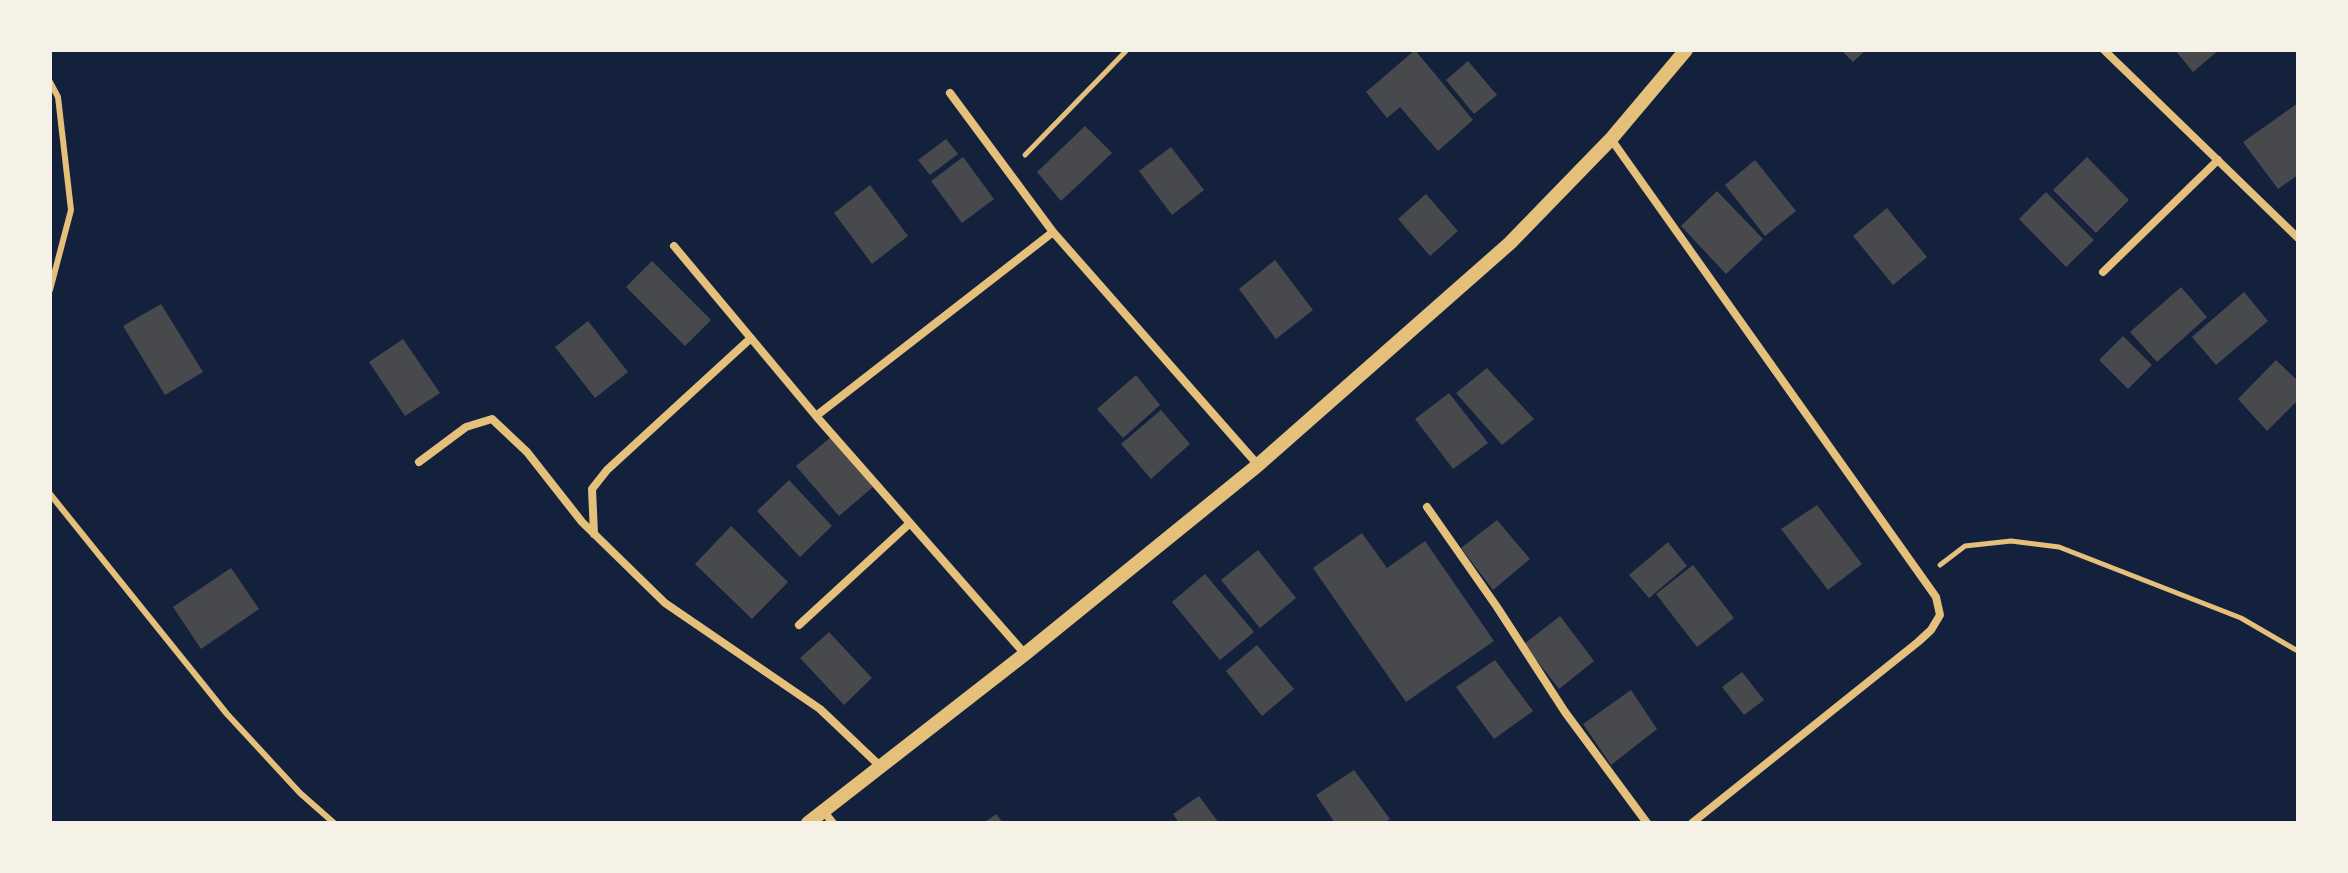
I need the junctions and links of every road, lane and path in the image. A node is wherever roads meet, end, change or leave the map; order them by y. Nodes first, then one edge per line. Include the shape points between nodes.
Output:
1 (1127, 50) edge
2 (1686, 50) edge
3 (2104, 50) edge
4 (50, 82) edge
5 (950, 93) dead end
6 (1611, 139) junction
7 (2218, 160) junction
8 (1008, 173) junction
9 (1053, 232) junction
10 (2298, 238) edge
11 (674, 246) dead end
12 (2103, 272) dead end
13 (50, 290) edge
14 (751, 338) junction
15 (816, 416) junction
16 (419, 462) dead end
17 (1258, 465) junction
18 (50, 494) edge
19 (1427, 507) dead end
20 (910, 523) junction
21 (594, 534) junction
22 (1923, 578) junction
23 (799, 625) dead end
24 (2296, 650) dead end
25 (1025, 654) junction
26 (882, 767) junction
27 (828, 817) edge
28 (334, 823) edge
29 (808, 823) edge
30 (1647, 823) edge
31 (1692, 823) edge

1 - 8 path
2 - 6 street
3 - 7 street
4 - 13 lane via 58,97 71,210
5 - 8 street
6 - 17 street via 1510,243
6 - 22 street
7 - 10 street
7 - 12 street
8 - 9 street
9 - 15 street
9 - 17 street
11 - 14 street
14 - 15 street
14 - 21 street via 607,470 592,489
15 - 20 street
16 - 21 street via 466,427 492,419 527,452
17 - 25 street
18 - 28 lane via 227,714
19 - 30 street
20 - 23 street
20 - 25 street
21 - 26 street via 665,603 820,709
22 - 24 path via 1965,546 2011,541 2059,547 2241,618
22 - 31 street via 1940,615 1931,630
25 - 26 street
26 - 27 street
27 - 29 street

